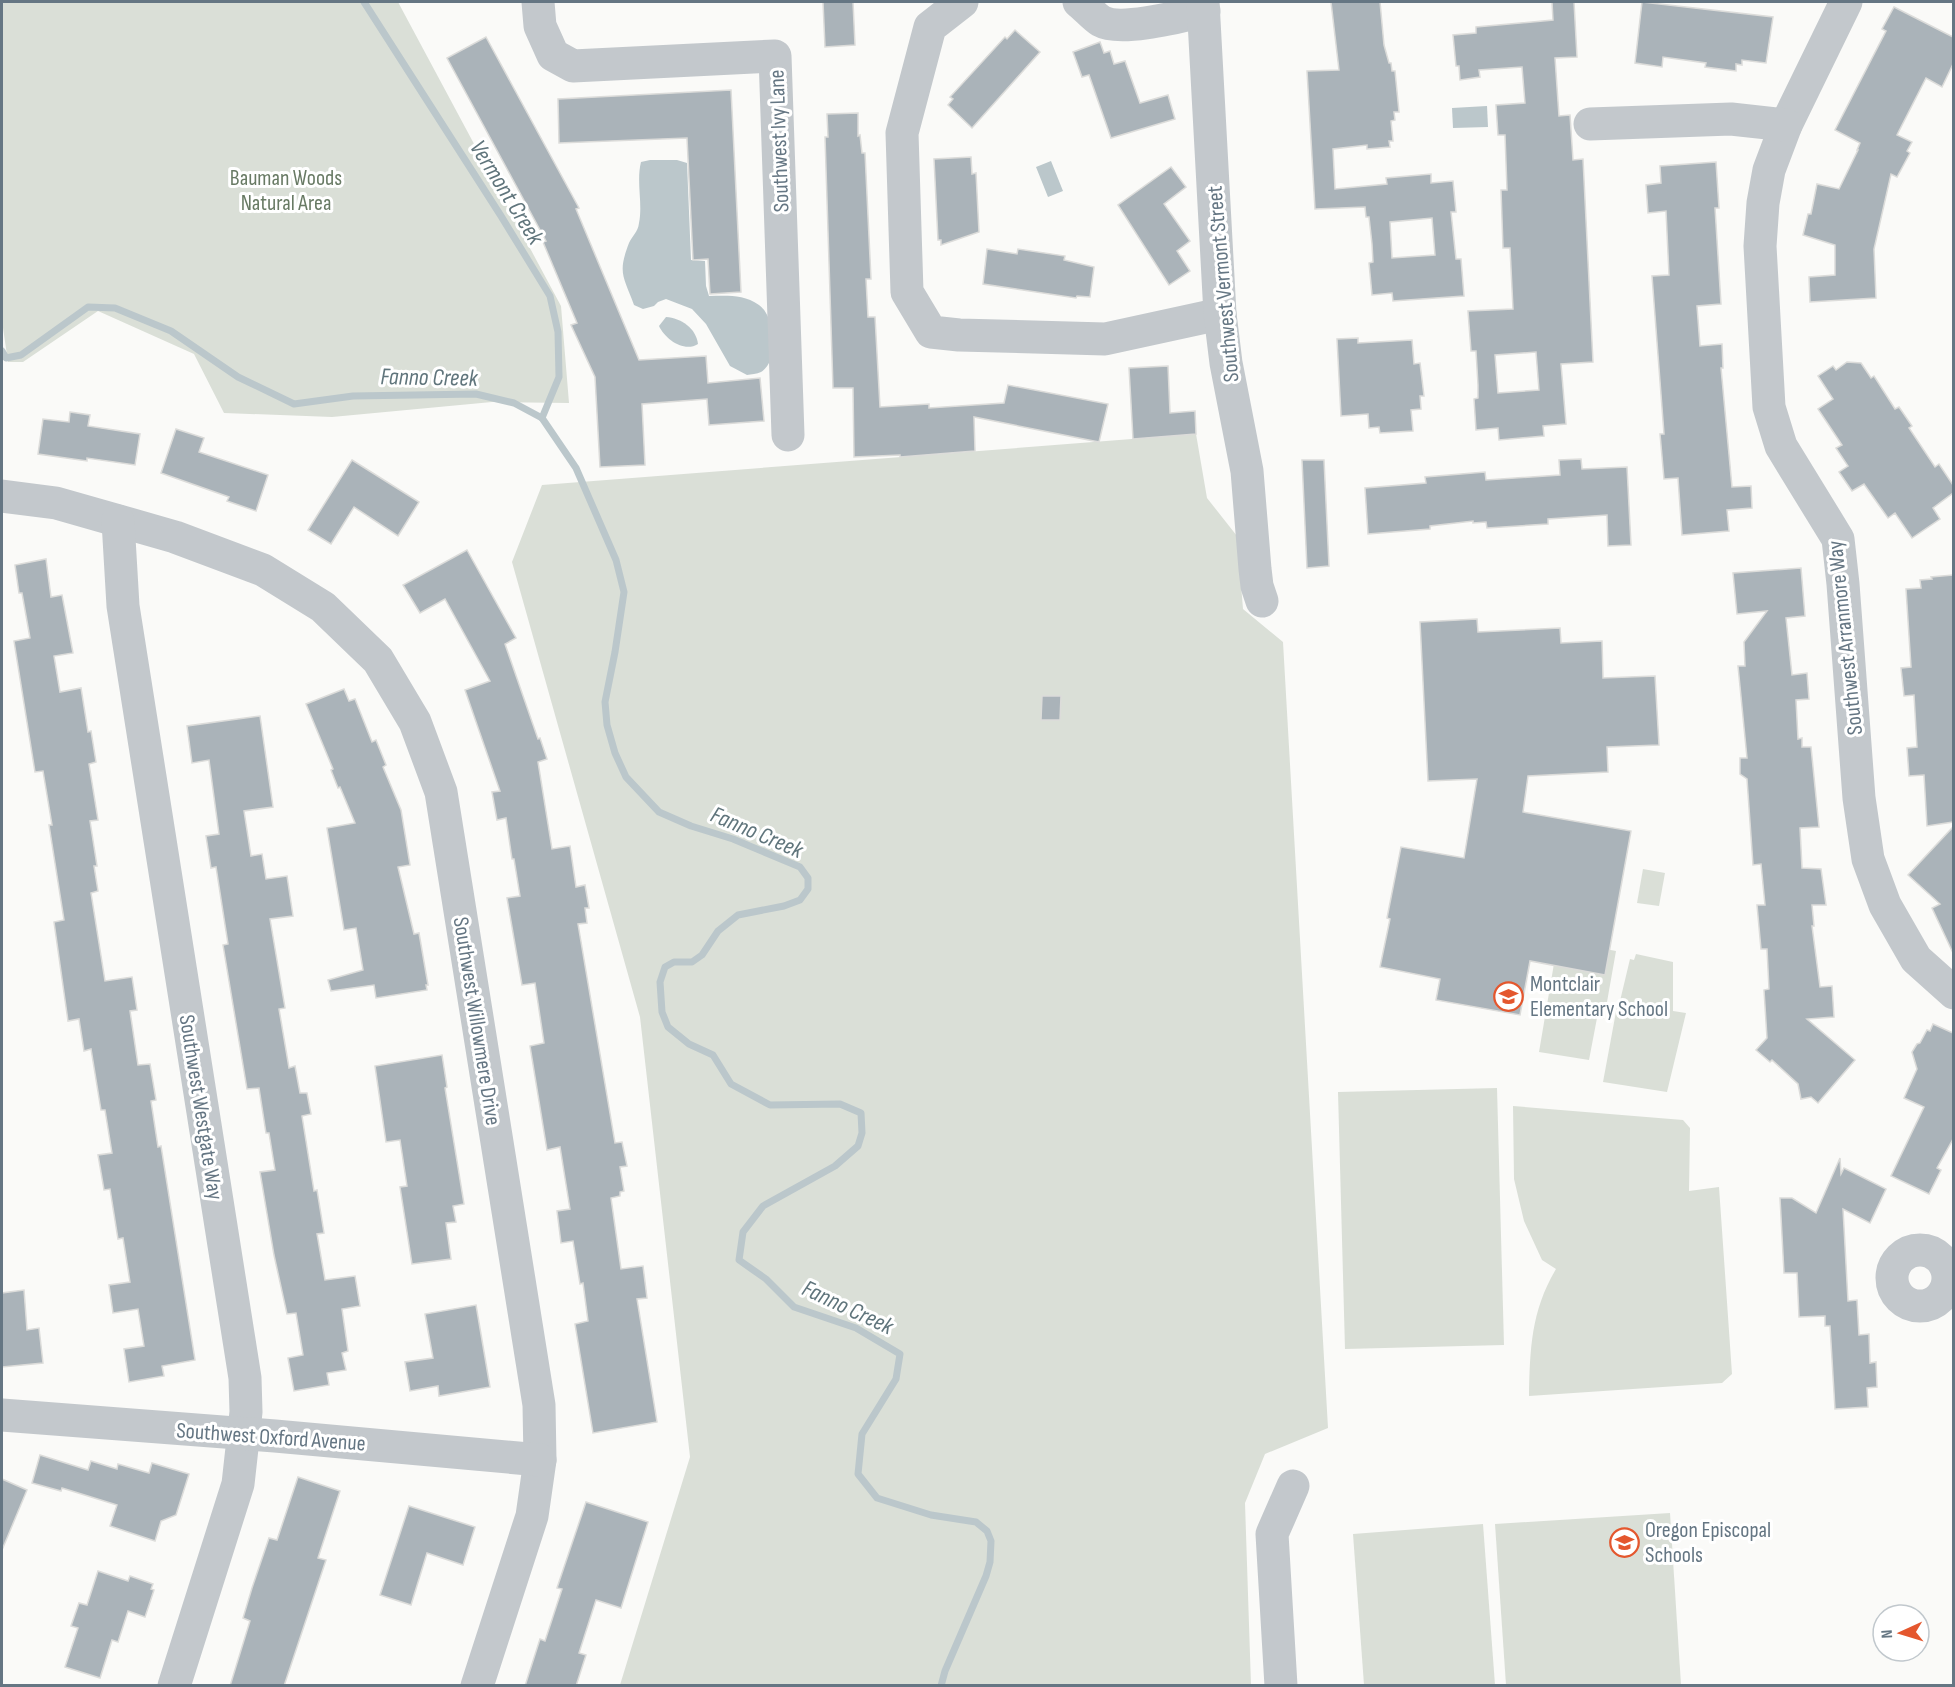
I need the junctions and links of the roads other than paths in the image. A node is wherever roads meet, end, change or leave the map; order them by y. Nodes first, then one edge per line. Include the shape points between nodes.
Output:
1 (538, 2) edge
2 (962, 2) edge
3 (1080, 2) edge
4 (1846, 2) edge
5 (1203, 6) edge
6 (1590, 124) dead end
7 (1786, 125) junction
8 (1220, 314) junction
9 (788, 435) dead end
10 (2, 496) edge
11 (118, 521) junction
12 (1262, 601) dead end
13 (1953, 993) edge
14 (2, 1415) edge
15 (244, 1434) junction
16 (540, 1460) junction
17 (1293, 1486) dead end
18 (174, 1686) edge
19 (477, 1686) edge
20 (1281, 1686) edge

1 - 9 street, Southwest Ivy Lane via 540,26 553,55 573,66 775,56
2 - 8 street via 930,27 902,133 908,292 931,332 1105,339
3 - 5 street via 1102,22 1121,24 1158,21
4 - 7 street, Southwest Arranmore Way
5 - 8 street, Southwest Vermont Street
6 - 7 street via 1731,118
7 - 13 street, Southwest Arranmore Way via 1769,170 1761,224 1769,407 1781,446 1838,539 1859,798 1872,870 1885,904 1916,959
8 - 12 street, Southwest Vermont Street via 1247,471 1255,569
10 - 11 street, Southwest Willowmere Drive via 56,502
11 - 15 street, Southwest Westgate Way via 123,606 245,1378
11 - 16 street, Southwest Willowmere Drive via 175,537 263,570 323,608 378,660 415,722 441,792 539,1405
14 - 15 street, Southwest Oxford Avenue
15 - 16 street, Southwest Oxford Avenue
15 - 18 street, Southwest Westgate Way via 238,1484
16 - 19 street, Southwest Willowmere Drive via 532,1516
17 - 20 street via 1272,1534

